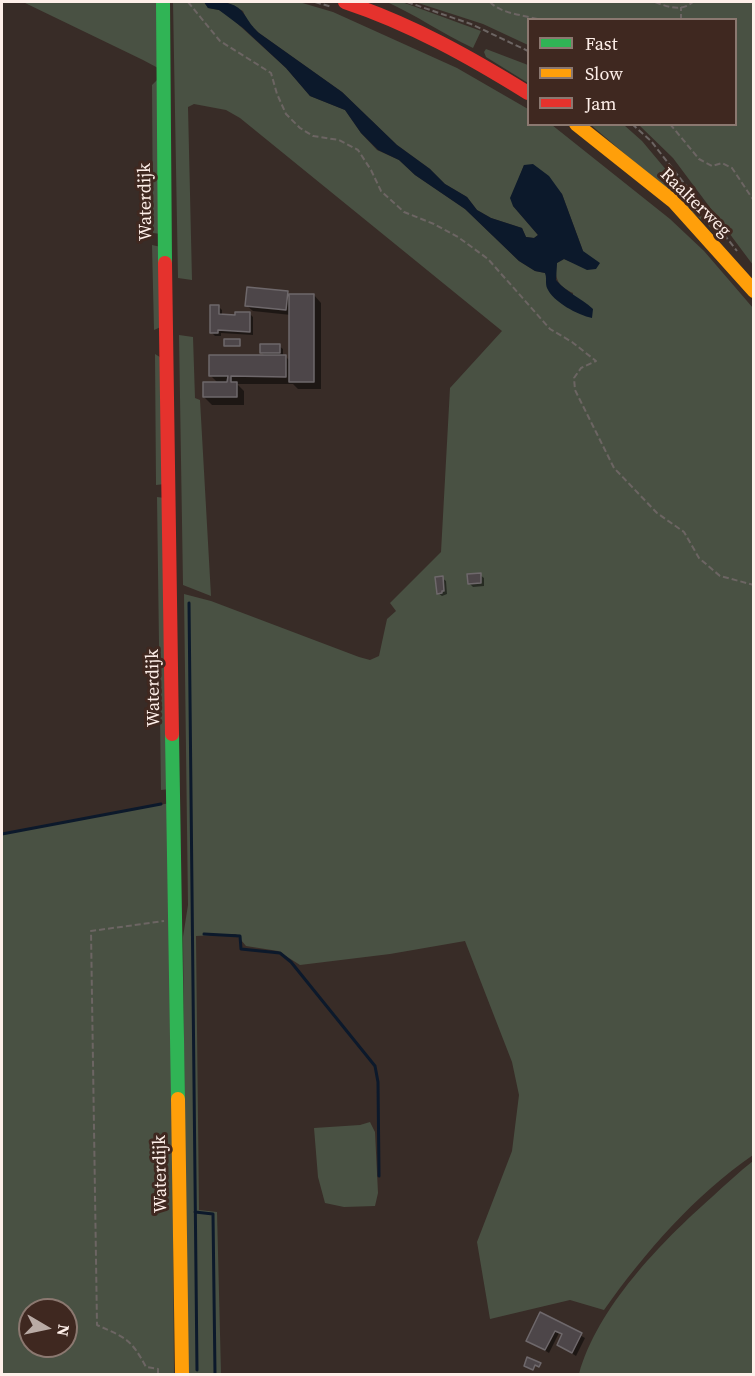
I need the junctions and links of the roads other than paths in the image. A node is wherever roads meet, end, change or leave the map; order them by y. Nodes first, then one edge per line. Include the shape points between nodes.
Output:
1 (163, 2) edge
2 (345, 2) edge
3 (527, 92) edge
4 (579, 126) edge
5 (753, 291) edge
6 (182, 1374) edge

1 - 6 street, Waterdijk
2 - 3 street via 449,45
4 - 5 street, Raalterweg via 674,202

